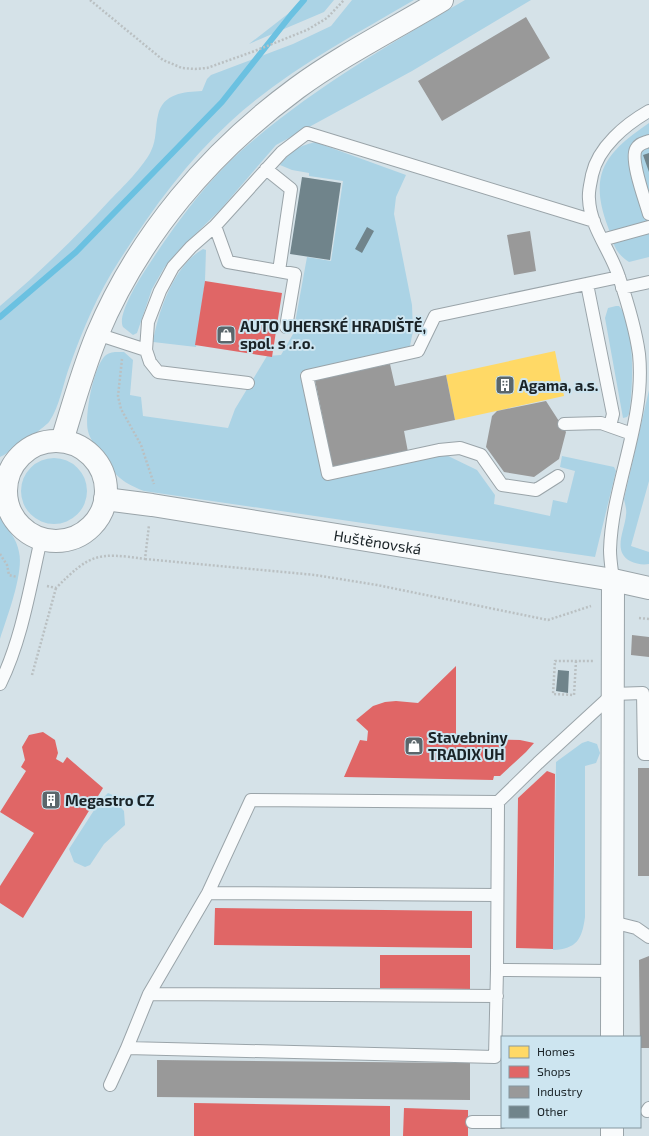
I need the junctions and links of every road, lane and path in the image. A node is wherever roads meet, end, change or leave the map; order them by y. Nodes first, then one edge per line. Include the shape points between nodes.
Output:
1 (90, 0) edge
2 (344, 0) edge
3 (442, 0) edge
4 (649, 111) edge
5 (649, 141) edge
6 (266, 169) junction
7 (649, 214) edge
8 (594, 221) junction
9 (215, 226) junction
10 (649, 227) edge
11 (602, 240) junction
12 (279, 271) junction
13 (620, 282) junction
14 (649, 282) edge
15 (588, 284) junction
16 (286, 327) dead end
17 (97, 334) junction
18 (146, 350) junction
19 (644, 351) edge
20 (248, 383) dead end
21 (564, 424) dead end
22 (610, 426) junction
23 (632, 434) junction
24 (62, 441) junction
25 (558, 476) dead end
26 (3, 483) edge
27 (105, 500) junction
28 (41, 539) junction
29 (145, 559) dead end
30 (56, 588) dead end
31 (649, 588) edge
32 (613, 591) junction
33 (639, 618) dead end
34 (649, 619) edge
35 (576, 661) junction
36 (613, 662) junction
37 (32, 675) dead end
38 (0, 684) edge
39 (646, 693) edge
40 (613, 694) junction
41 (649, 754) edge
42 (498, 802) junction
43 (208, 893) junction
44 (498, 895) junction
45 (612, 922) junction
46 (649, 937) edge
47 (497, 970) junction
48 (612, 972) junction
49 (149, 994) junction
50 (497, 996) junction
51 (612, 1036) edge
52 (127, 1048) junction
53 (110, 1085) dead end
54 (472, 1122) dead end
55 (501, 1122) edge

1 - 2 path via 163,60 182,68 195,69 207,68 312,28 327,18
3 - 17 street via 298,87 233,140 180,196 160,224 123,282
4 - 8 lane via 621,131 602,152 592,173 589,199
5 - 7 lane via 639,144 635,150 635,163
6 - 8 lane via 282,152 308,133
6 - 9 lane
6 - 12 lane via 291,189
8 - 11 lane
9 - 12 lane via 228,262
9 - 18 lane via 174,268 160,291 148,322
10 - 11 lane
11 - 13 lane
12 - 16 lane via 295,274
13 - 14 lane
13 - 15 lane
13 - 19 lane
15 - 22 lane via 613,414
15 - 25 lane via 435,316 418,351 307,376 328,474 439,450 460,448 481,455 502,485 536,490
17 - 18 lane
17 - 24 street
18 - 20 lane via 150,362 158,372
19 - 23 lane via 639,401
21 - 22 lane via 601,423
22 - 23 lane
23 - 32 lane via 612,528 610,551
24 - 26 street via 51,441 30,448 14,463
24 - 27 street via 79,447 93,458 105,482
26 - 28 street via 11,514 20,527
27 - 28 street via 98,517 82,534 59,541
27 - 32 street, Huštěnovská via 152,505
28 - 38 lane via 20,630
29 - 32 path via 315,575 362,582 548,620 585,608
30 - 37 path
31 - 32 street, Huštěnovská
32 - 36 street
33 - 34 path
35 - 35 path via 555,660 553,694 574,695
35 - 36 path
36 - 40 street
39 - 40 lane
39 - 41 lane via 644,754
40 - 42 lane
40 - 45 street
42 - 43 lane via 251,800
42 - 44 lane
43 - 44 lane
43 - 49 lane
44 - 47 lane
45 - 46 lane via 636,928
45 - 48 street
47 - 48 lane
47 - 50 lane
48 - 51 street
49 - 50 lane
49 - 52 lane
50 - 52 lane via 495,1056
52 - 53 lane
54 - 55 lane

